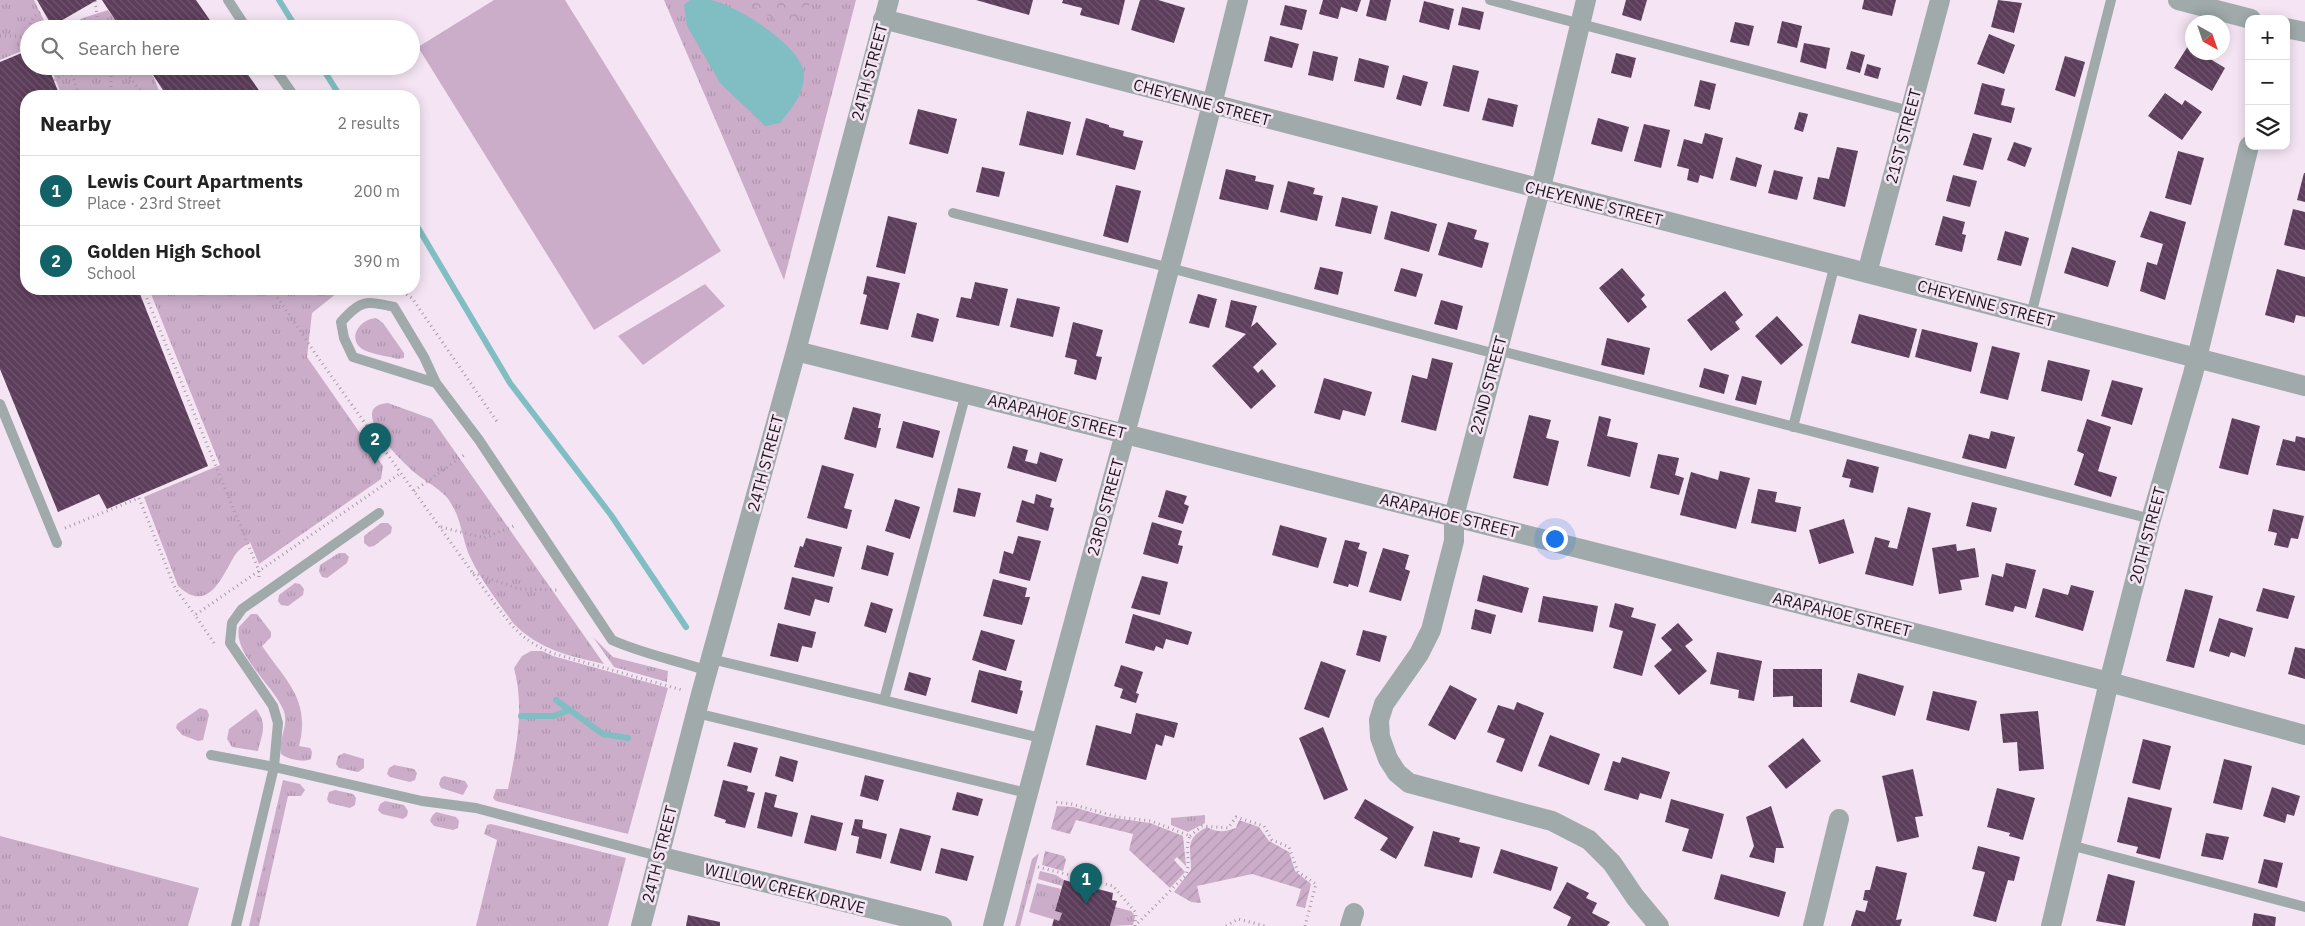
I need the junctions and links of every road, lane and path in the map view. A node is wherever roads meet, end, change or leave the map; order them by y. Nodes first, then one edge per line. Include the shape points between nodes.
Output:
1 (228, 0) edge
2 (889, 0) edge
3 (1238, 0) edge
4 (1490, 0) edge
5 (1586, 0) edge
6 (1940, 0) edge
7 (2111, 0) edge
8 (2178, 0) edge
9 (95, 1) edge
10 (43, 10) dead end
11 (2245, 17) edge
12 (883, 19) junction
13 (33, 20) edge
14 (98, 20) edge
15 (241, 20) edge
16 (1580, 23) junction
17 (2290, 29) edge
18 (2305, 32) edge
19 (0, 36) edge
20 (20, 37) edge
21 (63, 75) edge
22 (72, 75) edge
23 (111, 75) edge
24 (128, 75) edge
25 (280, 75) edge
26 (54, 80) dead end
27 (77, 90) edge
28 (111, 90) edge
29 (140, 90) edge
30 (290, 90) edge
31 (1211, 105) junction
32 (1910, 110) junction
33 (2248, 150) edge
34 (1540, 189) junction
35 (953, 213) dead end
36 (1835, 264) junction
37 (1169, 268) junction
38 (1867, 272) junction
39 (145, 295) edge
40 (276, 295) edge
41 (407, 295) edge
42 (2032, 315) junction
43 (796, 351) junction
44 (1496, 352) junction
45 (2197, 358) junction
46 (436, 383) junction
47 (2305, 386) edge
48 (966, 393) junction
49 (0, 404) edge
50 (498, 423) dead end
51 (1793, 427) junction
52 (1126, 434) junction
53 (464, 455) dead end
54 (414, 491) junction
55 (379, 513) dead end
56 (1454, 516) junction
57 (2151, 519) junction
58 (514, 526) dead end
59 (440, 527) junction
60 (51, 532) junction
61 (57, 543) dead end
62 (472, 572) junction
63 (560, 590) dead end
64 (260, 598) junction
65 (194, 615) dead end
66 (710, 665) junction
67 (2109, 682) junction
68 (683, 690) dead end
69 (884, 700) junction
70 (696, 713) junction
71 (2305, 735) edge
72 (1041, 738) junction
73 (211, 755) dead end
74 (274, 767) junction
75 (1027, 794) junction
76 (1054, 802) dead end
77 (1839, 819) dead end
78 (1190, 836) junction
79 (2070, 845) junction
80 (658, 856) junction
81 (1038, 867) dead end
82 (2305, 907) edge
83 (236, 926) edge
84 (641, 926) edge
85 (942, 926) edge
86 (993, 926) edge
87 (1135, 926) edge
88 (1226, 926) edge
89 (1265, 926) edge
90 (1305, 926) edge
91 (1659, 926) edge
92 (1814, 926) edge
93 (2051, 926) edge

1 - 15 lane
2 - 12 street, 24TH STREET
3 - 31 street, 23RD STREET
4 - 16 lane
5 - 16 street, 22ND STREET
6 - 32 street, 21ST STREET
7 - 42 lane
8 - 11 street
9 - 14 path
10 - 13 path
12 - 31 street, CHEYENNE STREET
12 - 43 street, 24TH STREET
16 - 32 lane
16 - 34 street, 22ND STREET
17 - 18 street
19 - 20 path
21 - 26 path
22 - 27 path
23 - 28 path
24 - 29 path
25 - 30 lane
31 - 34 street, CHEYENNE STREET
31 - 37 street, 23RD STREET
32 - 38 street, 21ST STREET
33 - 45 street, 20TH STREET
34 - 36 street, CHEYENNE STREET
34 - 44 street, 22ND STREET
35 - 37 lane
36 - 38 street, CHEYENNE STREET
36 - 51 lane
37 - 44 lane
37 - 52 street, 23RD STREET
38 - 42 street, CHEYENNE STREET
39 - 64 path via 259,571
40 - 54 path
41 - 50 path
42 - 45 street, CHEYENNE STREET
43 - 48 street, ARAPAHOE STREET
43 - 66 street, 24TH STREET
44 - 51 lane
44 - 56 street, 22ND STREET
45 - 47 street, CHEYENNE STREET
45 - 57 street, 20TH STREET
46 - 46 lane via 394,307 367,302 352,309 341,322 353,356
46 - 66 lane via 479,440 612,640 636,651
48 - 52 street, ARAPAHOE STREET
48 - 69 lane
49 - 60 lane
51 - 57 lane
52 - 56 street, ARAPAHOE STREET
52 - 72 street, 23RD STREET
53 - 54 path
54 - 59 path
55 - 64 lane
56 - 67 street, ARAPAHOE STREET
56 - 91 street, 22ND STREET via 1454,541 1431,630 1384,704 1379,720 1380,737 1388,760 1409,783 1552,821 1590,840 1612,863
57 - 67 street, 20TH STREET
58 - 59 path via 484,538
59 - 62 path
60 - 61 lane
60 - 65 path via 139,498 175,588
62 - 63 path via 519,589
62 - 68 path via 514,628 533,645
64 - 74 lane via 242,609 232,623 230,643 273,706 278,723
66 - 69 lane
66 - 70 street, 24TH STREET
67 - 71 street, ARAPAHOE STREET
67 - 79 street, 20TH STREET
69 - 72 lane
70 - 75 lane
70 - 80 street, 24TH STREET
72 - 75 street, 23RD STREET
73 - 74 lane
74 - 80 lane via 422,802 476,808
74 - 83 lane
75 - 86 street, 23RD STREET
76 - 78 path via 1151,821
77 - 92 street
78 - 87 path via 1187,844 1190,868
78 - 90 path via 1202,826 1228,828 1236,817 1264,826 1272,840 1289,847 1298,872 1316,884
79 - 82 lane
79 - 93 street, 20TH STREET
80 - 84 street, 24TH STREET
80 - 85 street, WILLOW CREEK DRIVE
81 - 87 path via 1113,886 1136,913
88 - 89 path via 1238,919

